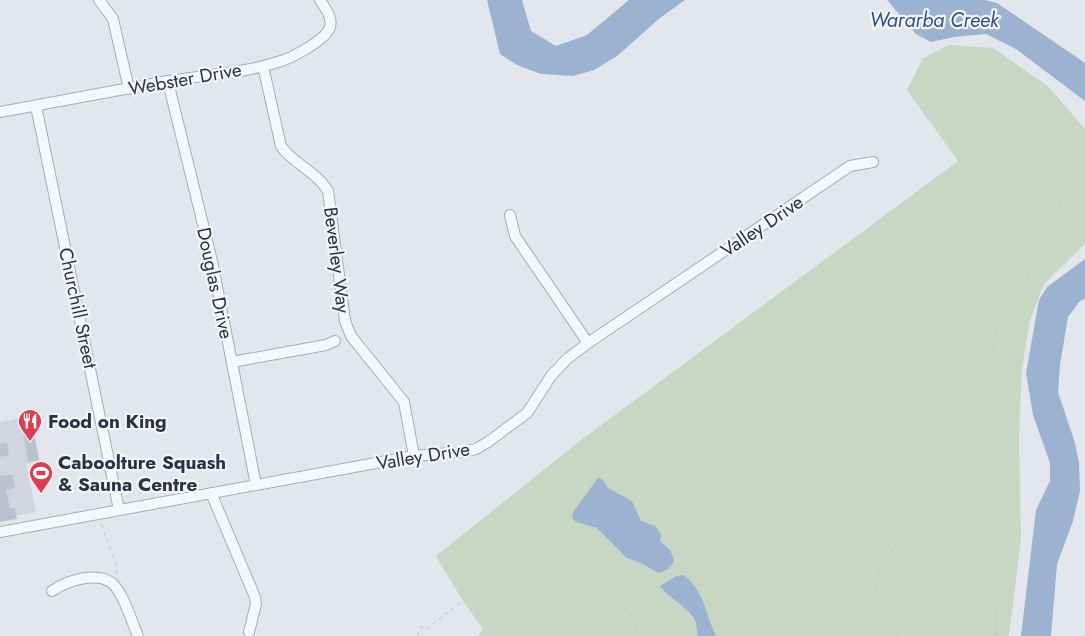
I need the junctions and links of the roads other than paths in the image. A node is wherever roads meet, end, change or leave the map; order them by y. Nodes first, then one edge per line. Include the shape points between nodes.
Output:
1 (99, 0) edge
2 (320, 0) edge
3 (263, 66) junction
4 (168, 82) junction
5 (129, 89) junction
6 (36, 106) junction
7 (0, 112) edge
8 (873, 162) dead end
9 (510, 215) dead end
10 (335, 342) dead end
11 (588, 343) junction
12 (232, 362) junction
13 (414, 456) junction
14 (256, 485) junction
15 (211, 493) junction
16 (120, 510) junction
17 (0, 532) edge
18 (52, 591) dead end
19 (249, 632) dead end
20 (138, 636) edge

1 - 5 street via 113,20
2 - 3 street, Webster Drive via 328,12 328,32 295,56
3 - 4 street, Webster Drive
3 - 13 street, Beverley Way via 281,146 286,154 322,180 328,190 345,322 351,336 404,402
4 - 5 street, Webster Drive
4 - 12 street, Douglas Drive via 212,261
5 - 6 street, Webster Drive
6 - 7 street, Webster Drive
6 - 16 street, Churchill Street
8 - 11 street, Valley Drive via 850,166
9 - 11 street via 515,236
10 - 12 street
11 - 13 street, Valley Drive via 551,376 527,413 488,442 462,452
12 - 14 street, Douglas Drive
13 - 14 street, Valley Drive
14 - 15 street, Valley Drive
15 - 16 street, Valley Drive
15 - 19 street via 255,597
16 - 17 street, Valley Drive
18 - 20 street via 84,579 103,579 112,583 120,593

